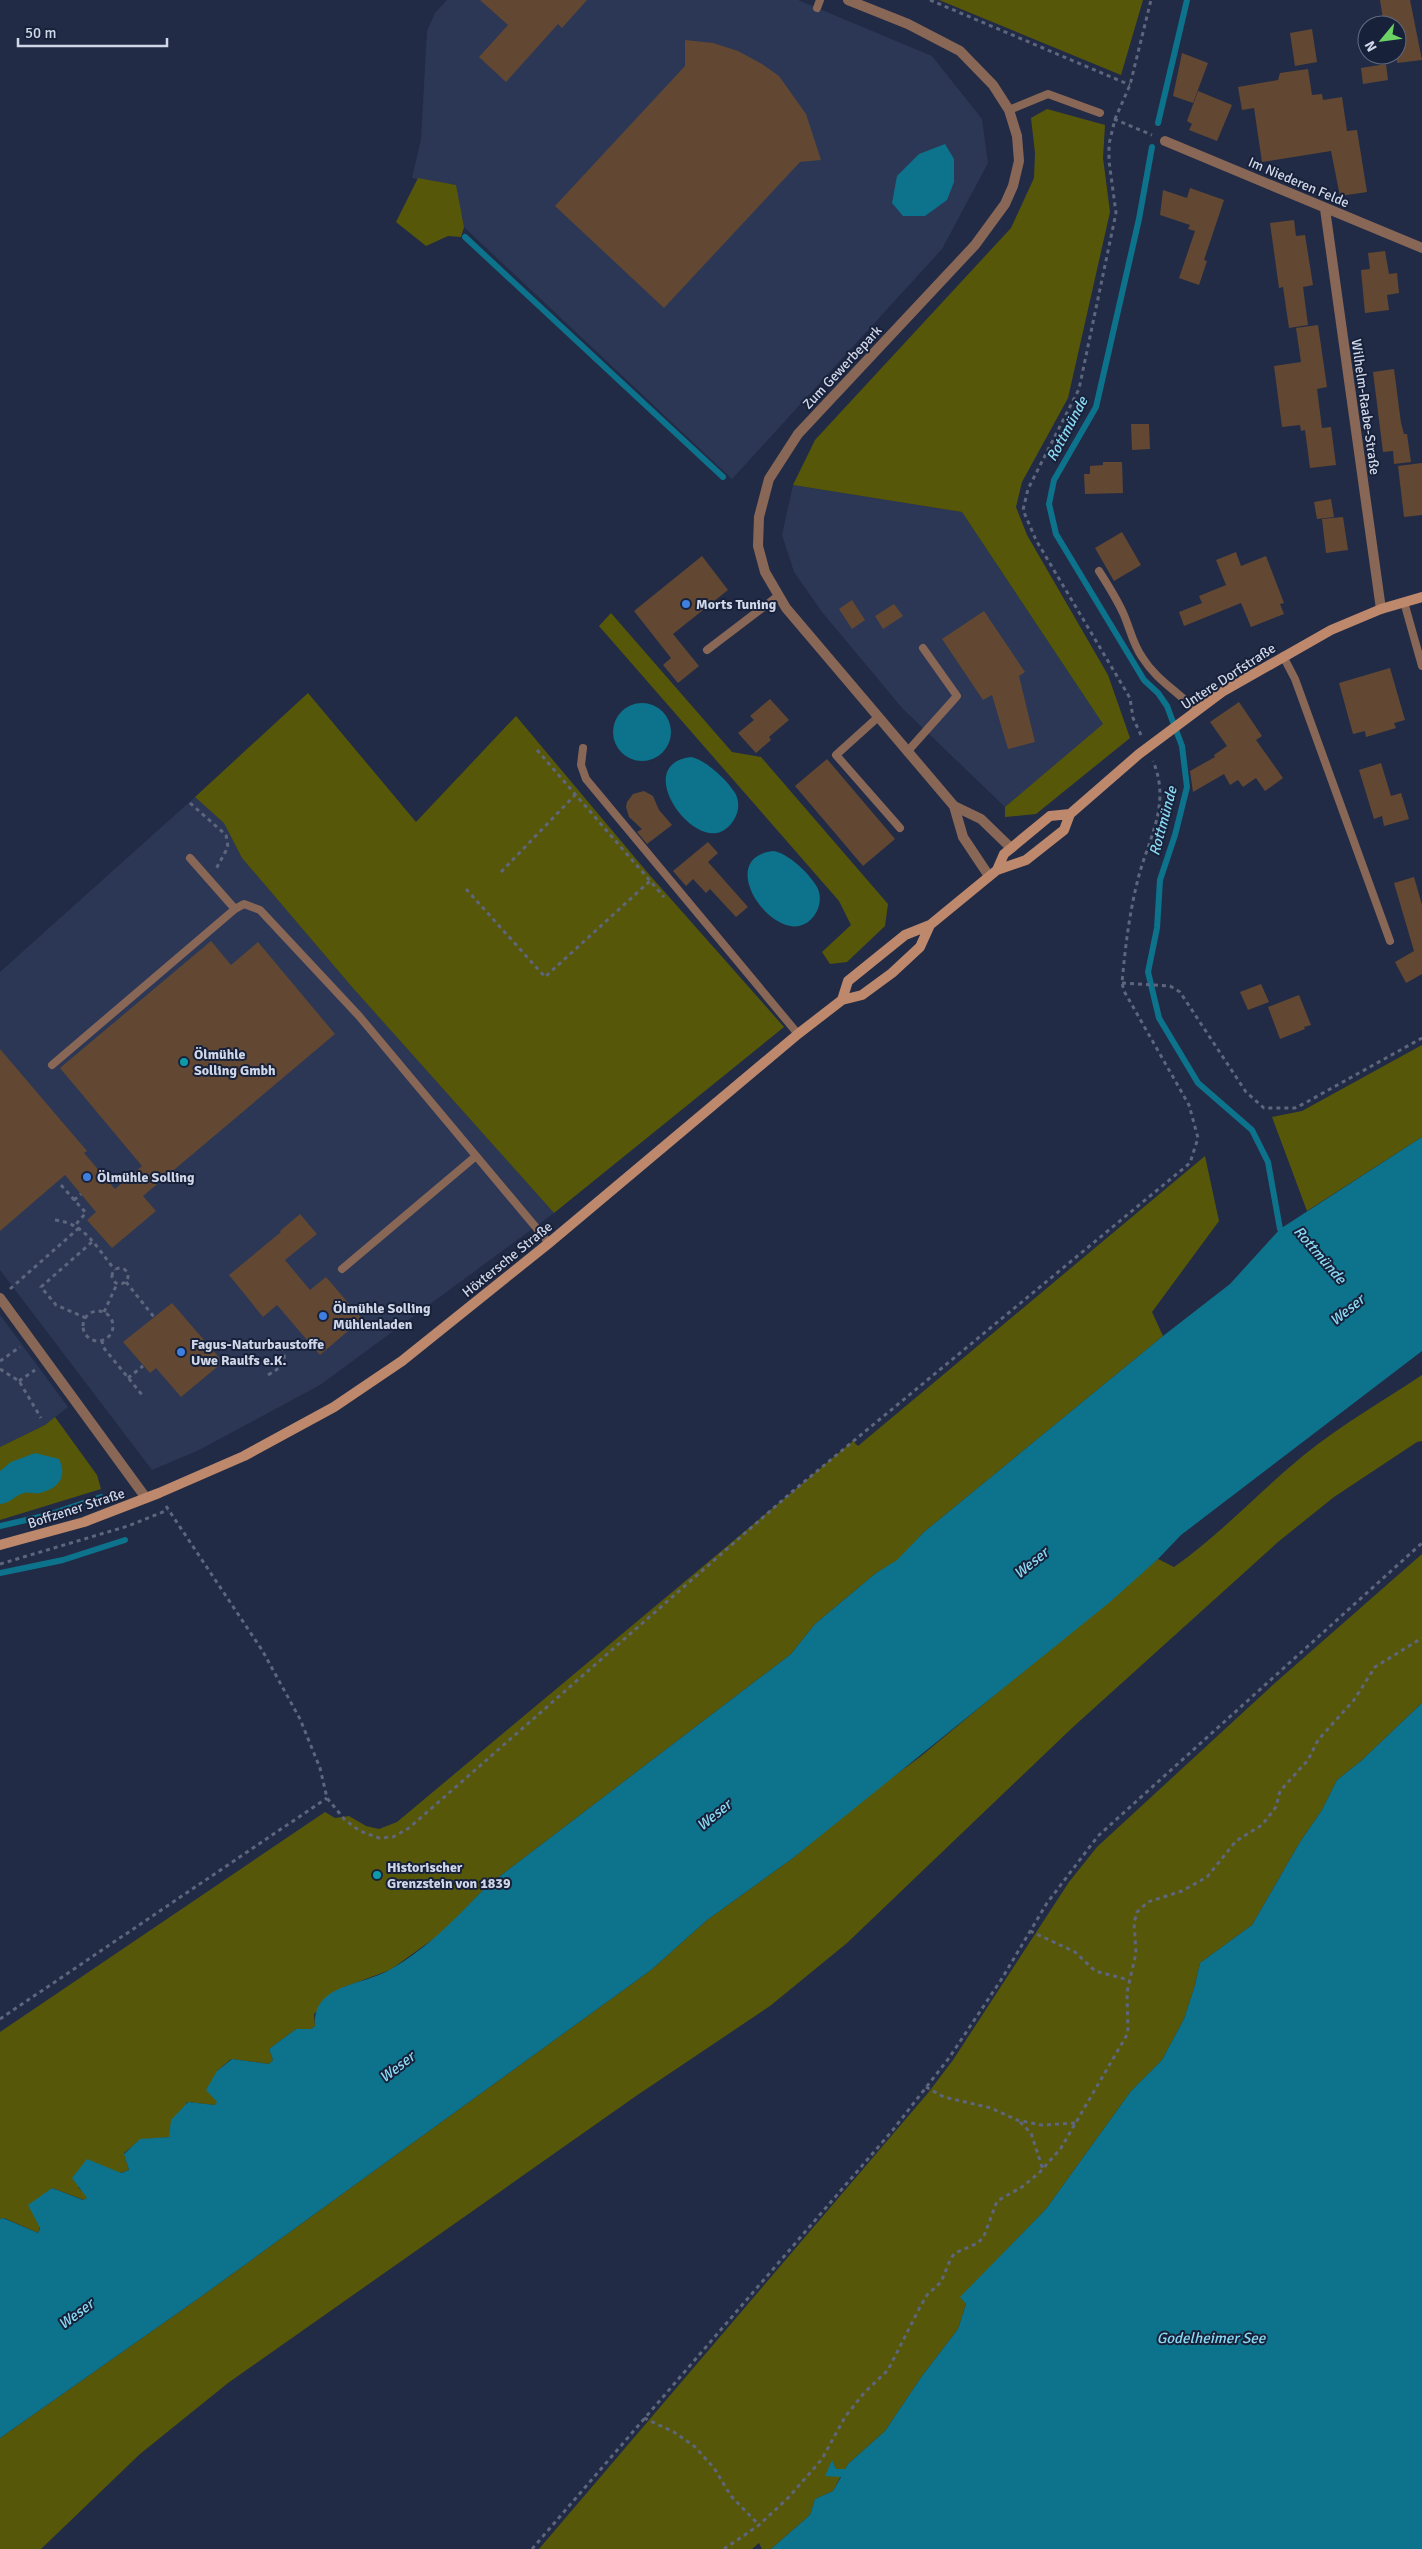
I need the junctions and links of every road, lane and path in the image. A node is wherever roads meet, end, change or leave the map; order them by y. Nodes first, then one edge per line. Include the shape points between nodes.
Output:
1 (848, 0) edge
2 (930, 0) edge
3 (1151, 0) edge
4 (1130, 84) junction
5 (1009, 110) junction
6 (1100, 113) joint
7 (1115, 119) junction
8 (1165, 141) joint
9 (1325, 208) junction
10 (1422, 248) edge
11 (1099, 571) dead end
12 (778, 596) junction
13 (1422, 597) edge
14 (1404, 602) junction
15 (1381, 609) junction
16 (923, 648) dead end
17 (708, 650) dead end
18 (1283, 656) junction
19 (1422, 666) edge
20 (1196, 711) junction
21 (877, 718) junction
22 (1151, 744) junction
23 (584, 748) dead end
24 (537, 750) dead end
25 (906, 752) junction
26 (190, 803) dead end
27 (954, 806) junction
28 (1070, 814) junction
29 (900, 828) dead end
30 (1012, 848) junction
31 (190, 858) dead end
32 (501, 872) dead end
33 (993, 873) junction
34 (210, 880) junction
35 (650, 881) dead end
36 (466, 890) dead end
37 (235, 909) junction
38 (930, 925) junction
39 (1390, 941) dead end
40 (1122, 982) junction
41 (842, 1000) junction
42 (798, 1034) junction
43 (1422, 1038) edge
44 (52, 1065) dead end
45 (476, 1156) junction
46 (61, 1185) dead end
47 (81, 1194) dead end
48 (74, 1200) junction
49 (55, 1220) dead end
50 (75, 1225) junction
51 (80, 1228) junction
52 (92, 1242) junction
53 (549, 1243) junction
54 (342, 1269) dead end
55 (114, 1270) junction
56 (126, 1282) junction
57 (117, 1284) junction
58 (3, 1295) edge
59 (104, 1312) junction
60 (154, 1317) dead end
61 (86, 1318) junction
62 (30, 1339) junction
63 (102, 1340) junction
64 (283, 1350) dead end
65 (0, 1361) edge
66 (143, 1366) dead end
67 (0, 1369) edge
68 (268, 1375) dead end
69 (128, 1378) junction
70 (143, 1396) dead end
71 (41, 1418) dead end
72 (159, 1493) junction
73 (146, 1498) junction
74 (1422, 1543) edge
75 (0, 1545) edge
76 (1422, 1638) edge
77 (327, 1798) junction
78 (1030, 1932) junction
79 (1129, 1980) junction
80 (0, 2019) edge
81 (926, 2087) junction
82 (1017, 2120) junction
83 (1077, 2123) junction
84 (1042, 2170) junction
85 (644, 2418) junction
86 (759, 2525) junction
87 (532, 2549) edge
88 (724, 2549) edge

1 - 5 street, Zum Gewerbepark via 908,24 960,51 993,85
2 - 4 path
3 - 4 path
4 - 7 path
5 - 6 lane via 1048,94
5 - 12 street, Zum Gewerbepark via 1017,136 1019,161 1005,204 975,245 798,434 769,479 759,517 758,546 765,572
6 - 7 path
7 - 8 path
7 - 22 path via 1109,161 1116,213 1079,389 1028,489 1023,510 1036,540 1130,698 1133,718
8 - 9 street, Im Niederen Felde
9 - 10 street, Im Niederen Felde
9 - 15 street, Wilhelm-Raabe-Straße
11 - 20 lane via 1116,598 1142,658 1170,690 1185,698
12 - 17 lane
12 - 21 street, Zum Gewerbepark
13 - 14 street, Untere Dorfstraße
14 - 15 street, Untere Dorfstraße
14 - 19 lane
15 - 18 street, Untere Dorfstraße via 1331,630
16 - 25 lane via 958,696
18 - 20 street, Untere Dorfstraße
18 - 39 lane via 1295,679
20 - 22 street, Untere Dorfstraße
21 - 25 street, Zum Gewerbepark
21 - 29 lane via 836,755
22 - 28 street, Untere Dorfstraße
22 - 40 path via 1159,776 1160,808 1137,881
23 - 42 lane via 581,765 597,795
24 - 32 path via 575,795
25 - 27 street, Zum Gewerbepark
26 - 34 path via 226,835 228,847
27 - 30 street, Zum Gewerbepark via 981,819
27 - 33 street, Zum Gewerbepark via 963,837
28 - 30 street, Untere Dorfstraße via 1050,816
28 - 33 street, Untere Dorfstraße via 1064,830 1026,860
30 - 33 street, Untere Dorfstraße via 1004,854
31 - 34 lane
33 - 38 street, Höxtersche Straße
34 - 37 lane
35 - 36 path via 545,977
37 - 44 lane
37 - 45 lane via 244,904 260,910 359,1016
38 - 41 street, Höxtersche Straße via 920,947 892,973 862,995
38 - 41 street, Höxtersche Straße via 904,935 848,981
40 - 43 path via 1170,986 1180,992 1246,1092 1264,1108 1295,1108
40 - 77 path via 1124,991 1190,1105 1198,1138 1190,1163 793,1491 409,1828 393,1836 379,1838 360,1831 345,1820
41 - 42 street, Höxtersche Straße
42 - 53 street, Höxtersche Straße
45 - 53 lane
45 - 54 lane
46 - 48 path
47 - 48 path
48 - 50 path via 86,1212
49 - 50 path
50 - 51 path
51 - 52 path
51 - 58 path
52 - 55 path
52 - 61 path via 41,1287 56,1305
53 - 72 street, Höxtersche Straße via 402,1362 334,1407 251,1453
55 - 56 path via 122,1268 127,1271
55 - 57 path via 112,1277
56 - 57 path
56 - 60 path
57 - 59 path
58 - 62 street
59 - 61 path via 96,1311
59 - 63 path via 113,1325 110,1334
61 - 63 path via 86,1334
62 - 65 path
62 - 73 street
63 - 69 path via 103,1347
64 - 68 path via 284,1365
66 - 69 path
67 - 71 path via 19,1381
69 - 70 path
72 - 73 street, Boffzener Straße
72 - 77 path via 262,1650 291,1702 320,1768
73 - 75 street, Boffzener Straße via 84,1522
74 - 78 path via 1098,1836 1047,1903
76 - 79 path via 1375,1667 1349,1706 1318,1740 1308,1760 1280,1791 1276,1807 1262,1825 1236,1841 1207,1877 1148,1902 1138,1912 1134,1923 1136,1953
77 - 80 path
78 - 79 path via 1075,1952 1095,1971
78 - 81 path via 949,2058
79 - 83 path via 1128,2033
81 - 82 path via 944,2097 991,2108
81 - 85 path via 886,2138
82 - 83 path via 1041,2125
82 - 84 path via 1030,2133
83 - 84 path
84 - 86 path via 1022,2187 997,2201 984,2236 951,2258 940,2282 920,2307 888,2370 864,2392 845,2417 822,2459 805,2480
85 - 86 path via 694,2446 714,2468 730,2496
85 - 87 path
86 - 88 path

